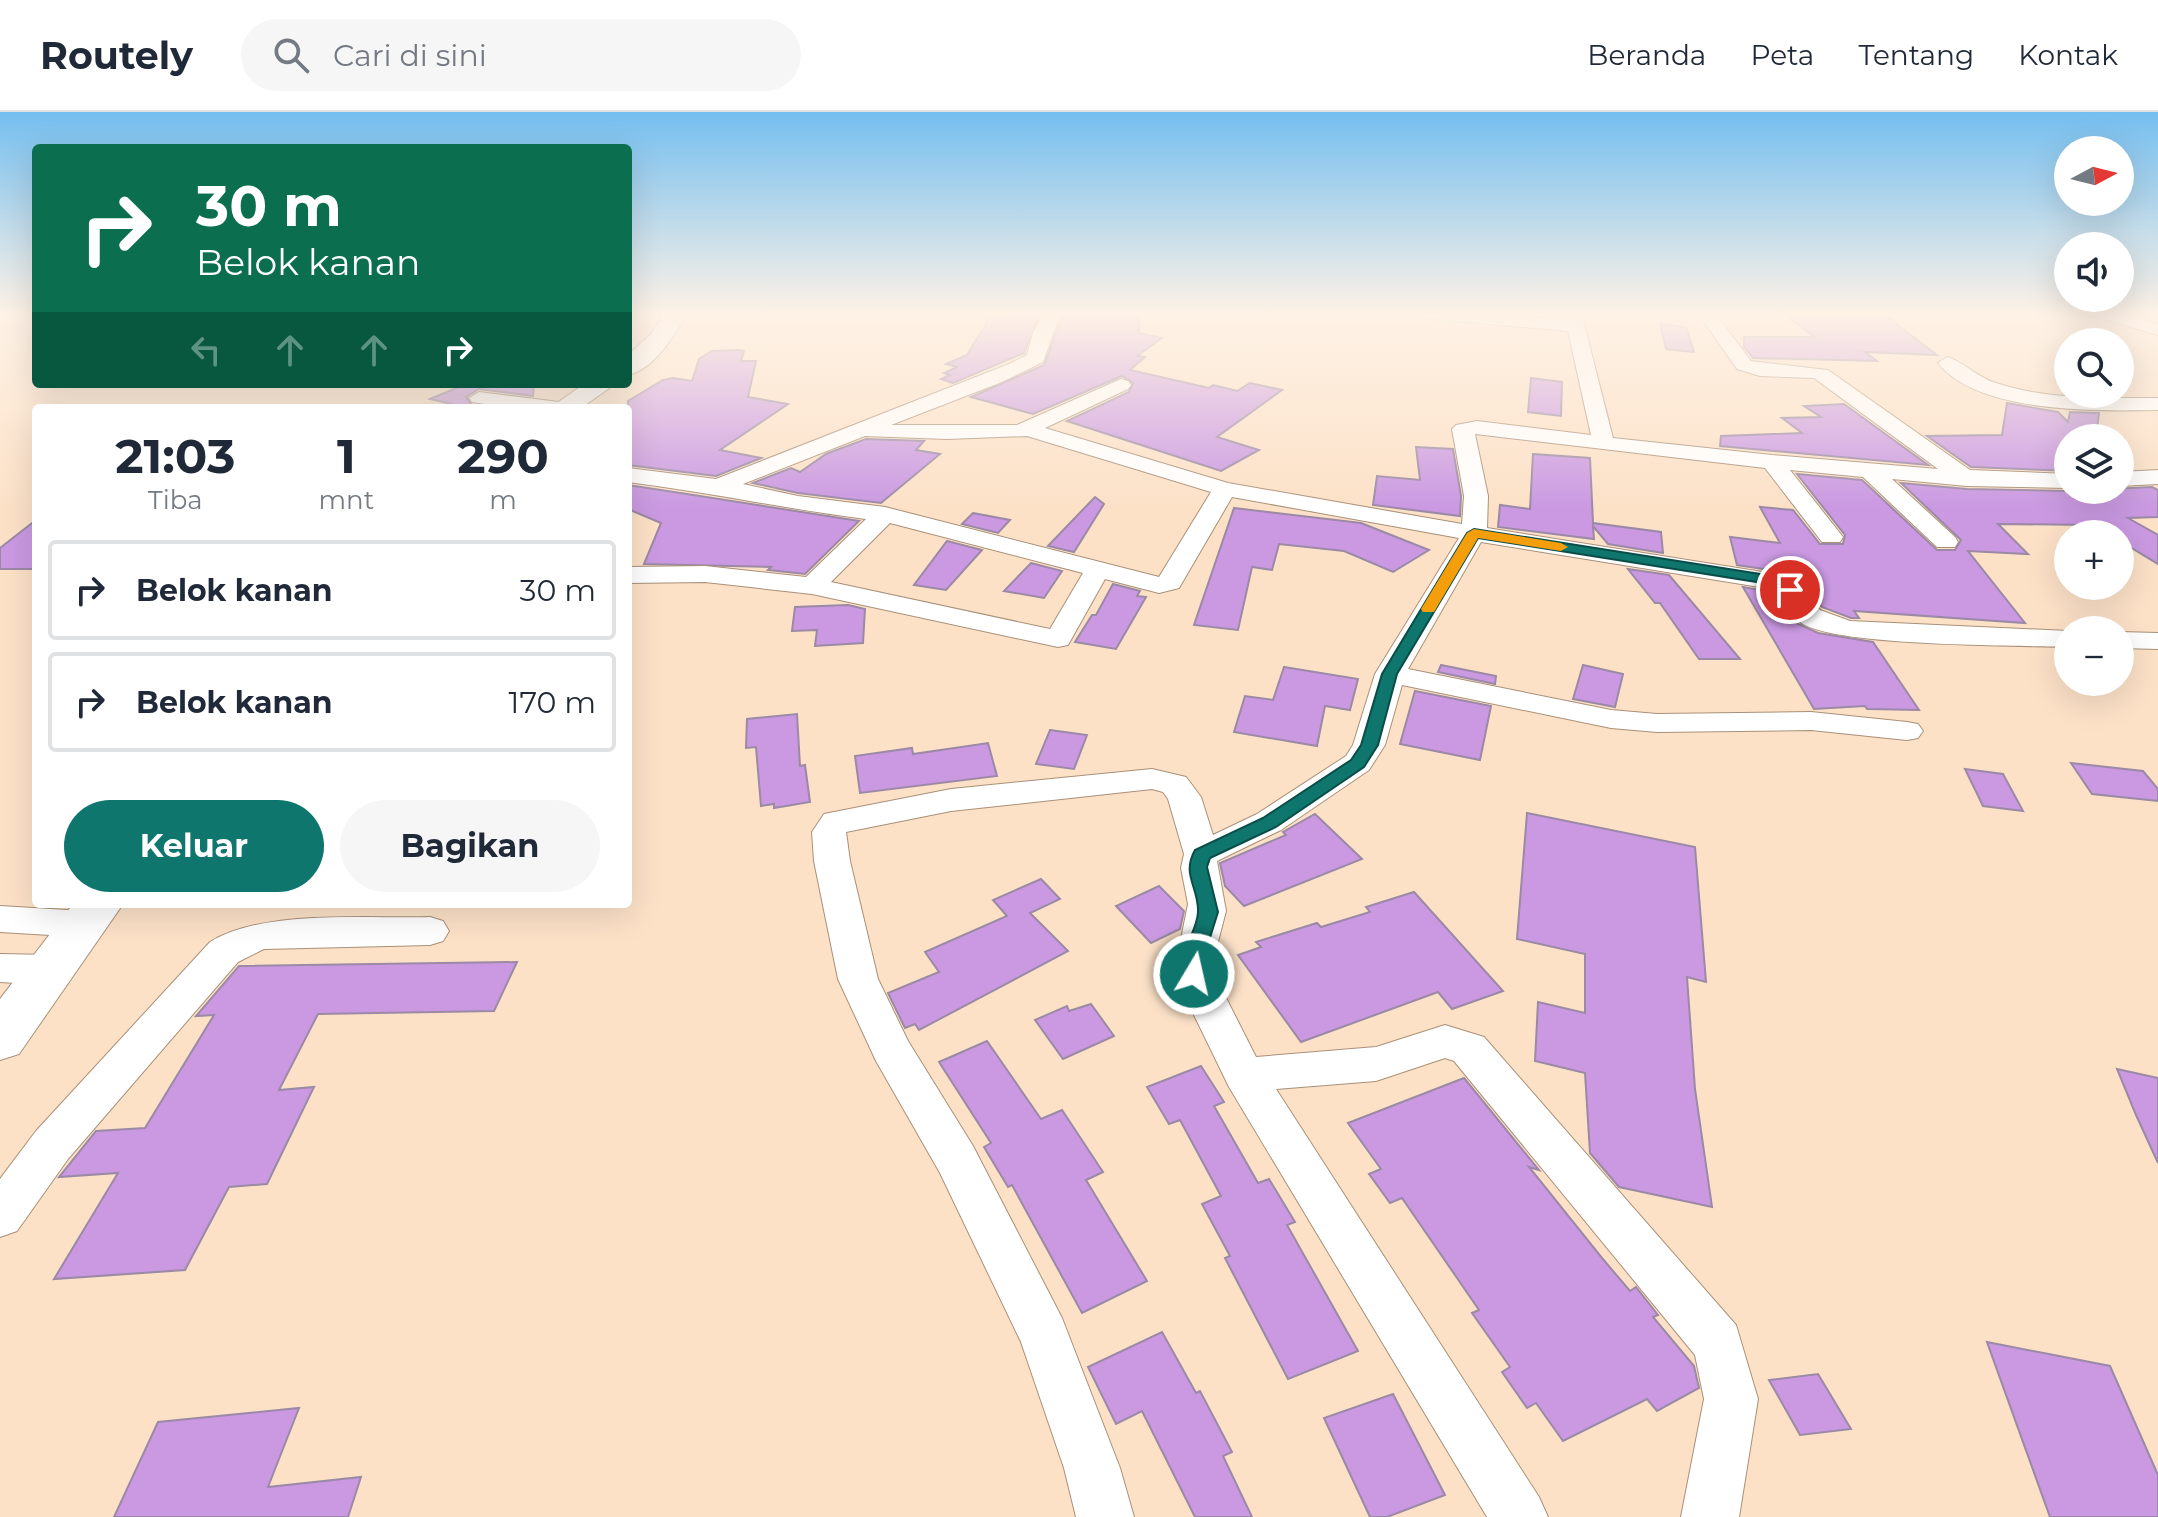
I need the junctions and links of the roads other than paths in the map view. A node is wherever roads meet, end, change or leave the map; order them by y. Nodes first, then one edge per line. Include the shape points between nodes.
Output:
1 (997, 378) edge
2 (1589, 378) edge
3 (1826, 378) edge
4 (1962, 378) edge
5 (2150, 383) dead end
6 (1121, 385) dead end
7 (595, 388) edge
8 (479, 398) dead end
9 (2158, 403) edge
10 (528, 404) edge
11 (568, 404) edge
12 (1027, 429) junction
13 (862, 430) junction
14 (1604, 444) junction
15 (1772, 462) junction
16 (1871, 472) junction
17 (632, 475) edge
18 (2158, 477) edge
19 (2134, 478) edge
20 (1967, 479) junction
21 (2054, 481) edge
22 (718, 486) junction
23 (1225, 489) junction
24 (885, 514) junction
25 (1474, 533) junction
26 (1831, 537) dead end
27 (1946, 542) dead end
28 (1097, 571) junction
29 (632, 575) edge
30 (812, 586) junction
31 (2054, 638) edge
32 (2134, 640) edge
33 (2158, 641) edge
34 (1390, 674) junction
35 (1907, 731) dead end
36 (1202, 854) junction
37 (92, 914) edge
38 (0, 919) edge
39 (430, 931) dead end
40 (0, 968) edge
41 (50, 970) junction
42 (0, 1039) edge
43 (1244, 1075) junction
44 (0, 1216) edge
45 (1105, 1517) edge
46 (1519, 1517) edge
47 (1710, 1517) edge

1 - 13 street
2 - 14 street
3 - 20 street
4 - 9 street via 2014,393 2121,405
5 - 9 street via 2137,391
6 - 12 street
7 - 11 highway
8 - 10 street
12 - 13 street
12 - 23 street
13 - 22 street
14 - 15 street
14 - 25 street via 1463,429 1476,496
15 - 16 street
15 - 26 street
16 - 20 street
16 - 27 street
17 - 22 street
18 - 19 street
20 - 21 street
22 - 24 street
23 - 25 street
23 - 28 street via 1170,582 1149,584
24 - 28 street
24 - 30 street
25 - 31 street via 1773,581 1790,590 1810,616 1847,629
25 - 34 street
28 - 30 street via 1058,639
29 - 30 street via 705,574
32 - 33 street
34 - 35 street via 1611,719 1811,721
34 - 36 street via 1369,745 1358,763 1269,822
36 - 43 street via 1198,867 1208,912 1193,960 1194,974
36 - 45 street via 1184,797 1174,784 1152,779 894,809 843,819 829,832 858,979 891,1049 957,1160 1044,1336
37 - 38 street
37 - 41 highway
39 - 44 street via 264,935 224,952 52,1145
40 - 41 street
41 - 42 highway
43 - 46 street
43 - 47 street via 1376,1064 1445,1041 1469,1049 1718,1343 1731,1399

